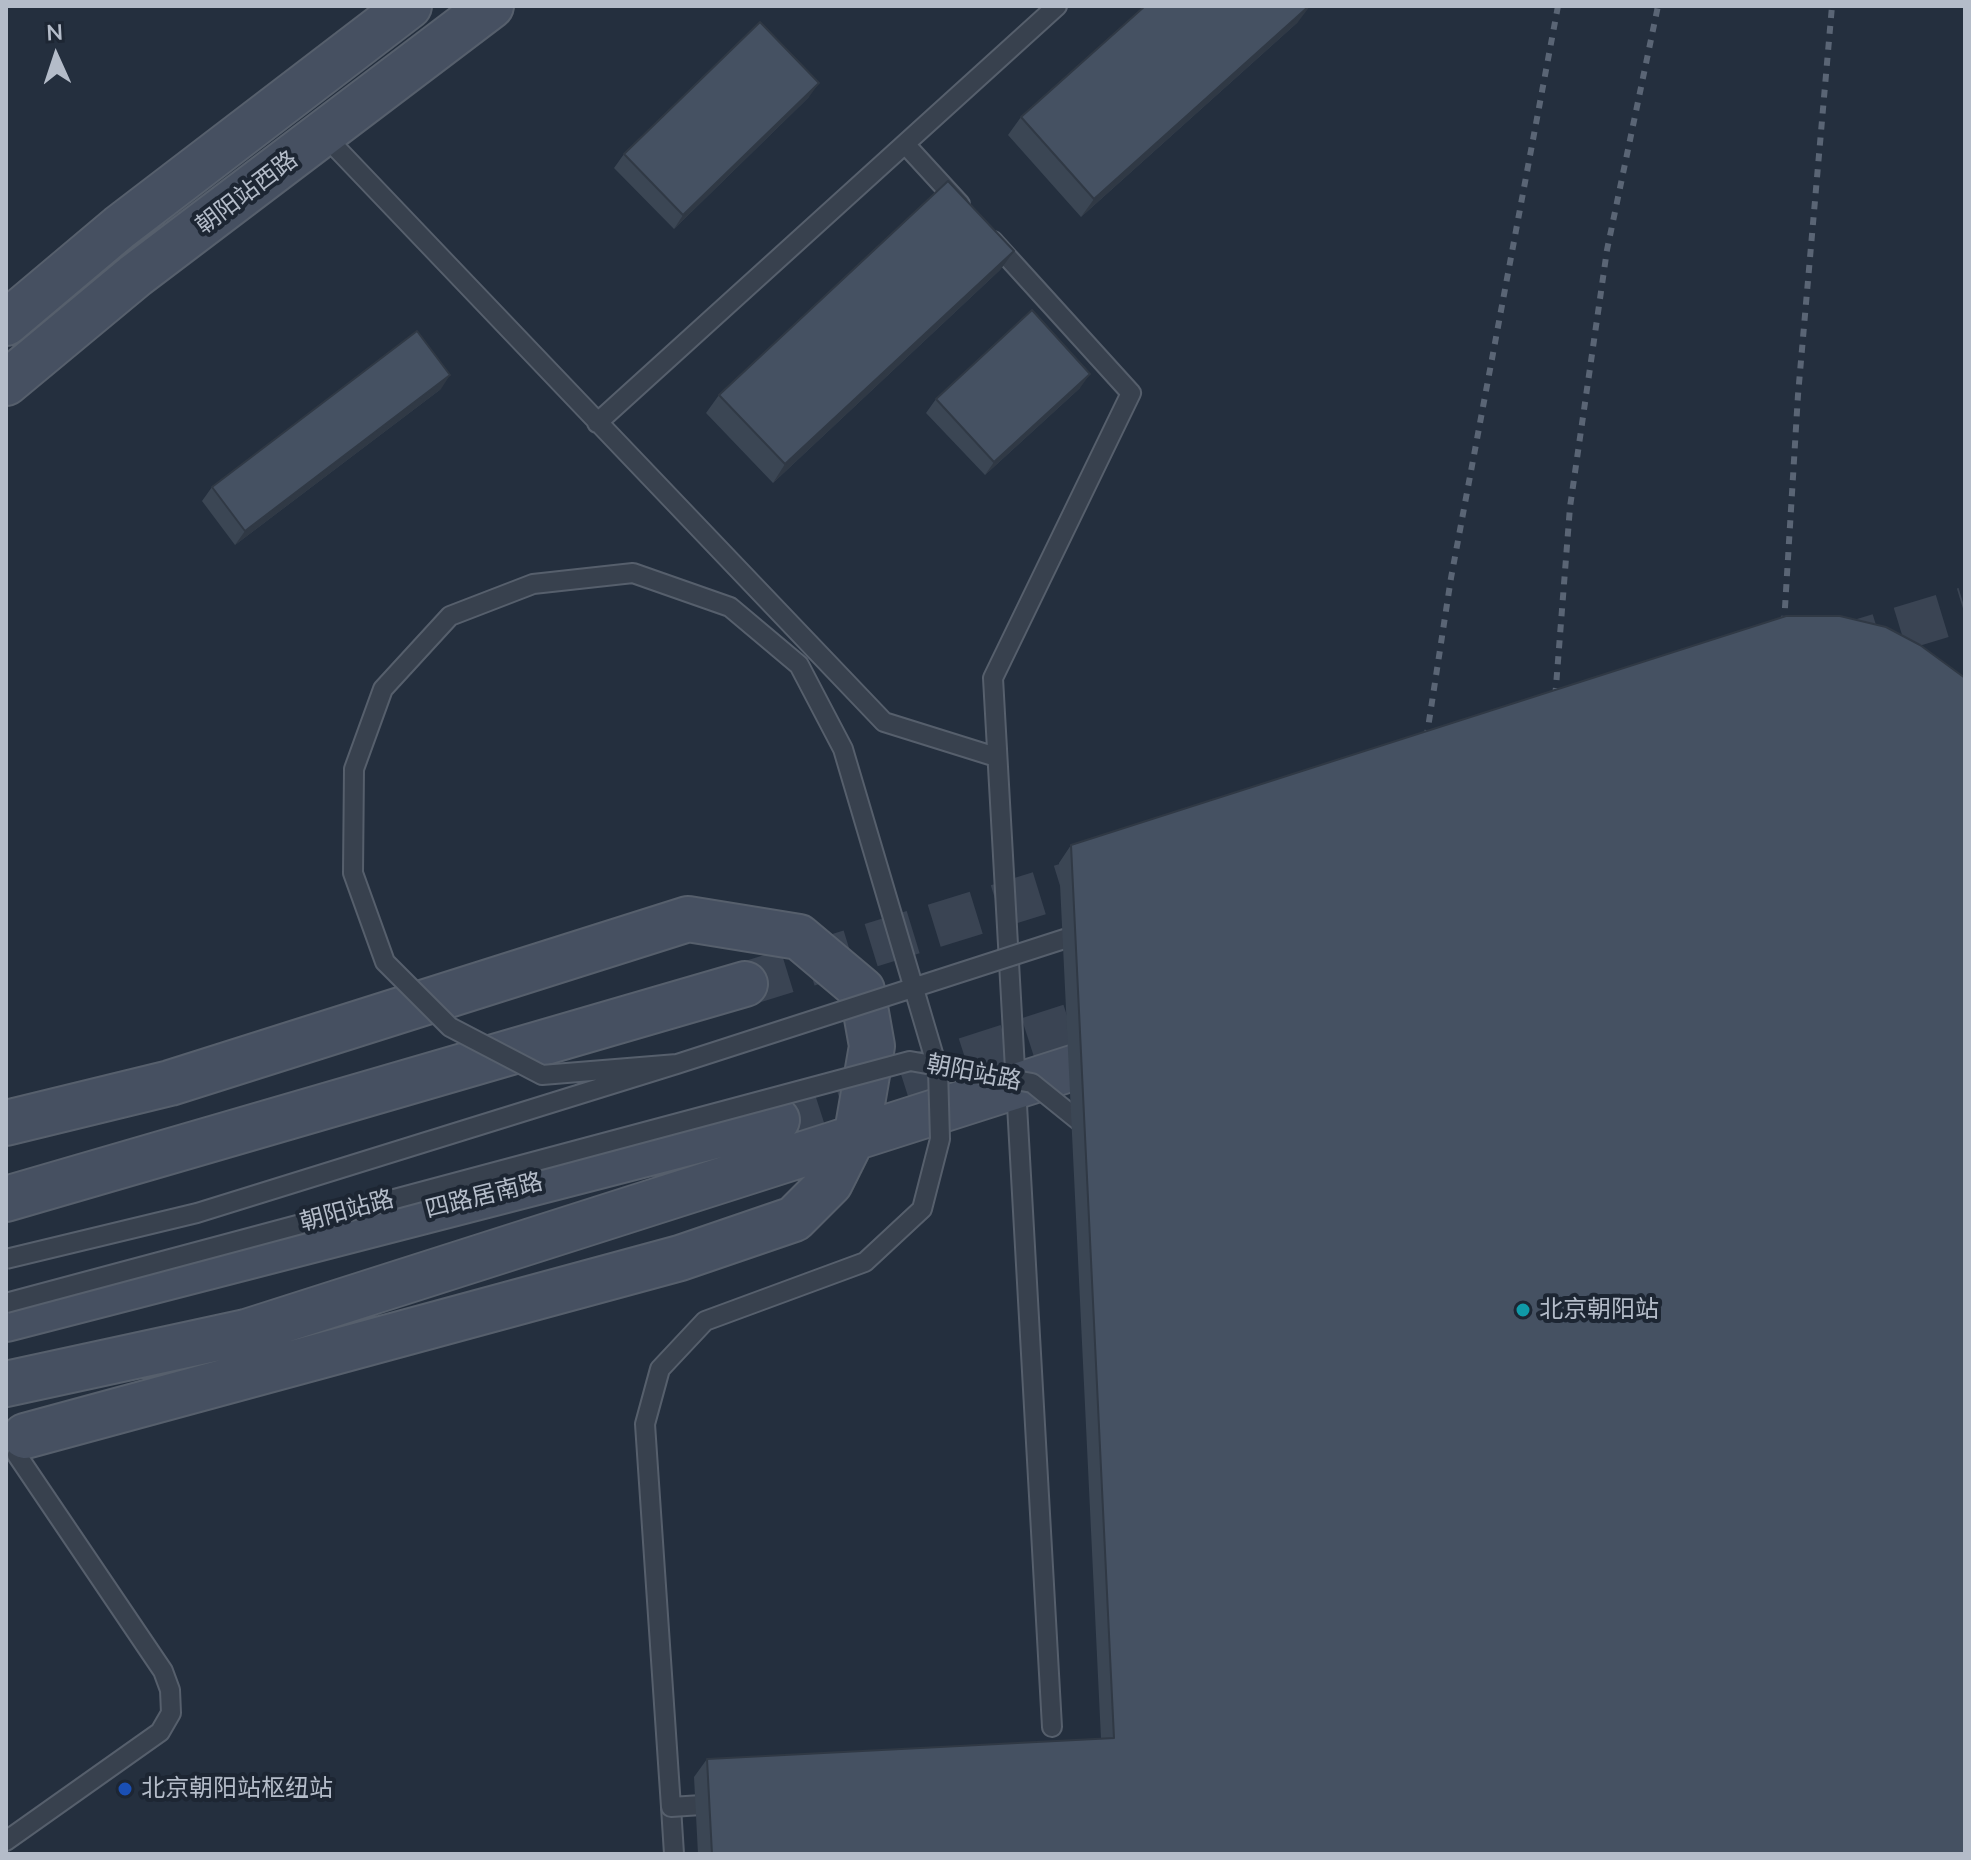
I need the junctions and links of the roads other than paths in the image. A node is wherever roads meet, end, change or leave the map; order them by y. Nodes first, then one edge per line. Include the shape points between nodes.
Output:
1 (409, 6) edge
2 (491, 6) edge
3 (1057, 6) edge
4 (324, 135) junction
5 (905, 144) junction
6 (6, 323) edge
7 (6, 383) edge
8 (597, 423) junction
9 (996, 757) junction
10 (1108, 924) edge
11 (745, 984) tunnel mouth
12 (1147, 1047) edge
13 (677, 1064) junction
14 (777, 1120) tunnel mouth
15 (6, 1123) edge
16 (1101, 1138) edge
17 (6, 1199) edge
18 (6, 1259) edge
19 (6, 1303) edge
20 (6, 1319) edge
21 (6, 1384) edge
22 (25, 1436) joint
23 (1052, 1727) dead end
24 (735, 1802) edge
25 (671, 1807) junction
26 (6, 1841) edge
27 (674, 1854) edge

1 - 6 street, 朝阳站西路 via 120,227
2 - 4 street, 朝阳站西路
3 - 5 lane
4 - 7 street, 朝阳站西路 via 136,275
4 - 8 lane
5 - 8 lane
5 - 9 lane via 1131,393 993,678
8 - 9 lane via 884,722
9 - 23 lane
10 - 13 lane, 朝阳站路, bridge
11 - 17 street
12 - 21 street via 246,1332
13 - 18 lane, 朝阳站路, bridge via 197,1213
13 - 25 lane, bridge via 542,1075 450,1027 385,962 353,873 354,769 383,689 450,616 533,584 633,573 730,607 799,665 843,749 938,1070 940,1139 922,1209 865,1262 705,1321 660,1369 645,1424
14 - 20 street, 四路居南路
15 - 22 street via 170,1083 688,919 799,937 862,990 872,1046 858,1127 830,1183 794,1219 680,1258
16 - 19 lane, 朝阳站路, bridge via 1032,1083 910,1061
22 - 26 lane via 17,1455 163,1671 171,1713 160,1732
24 - 25 lane, bridge
25 - 27 lane

